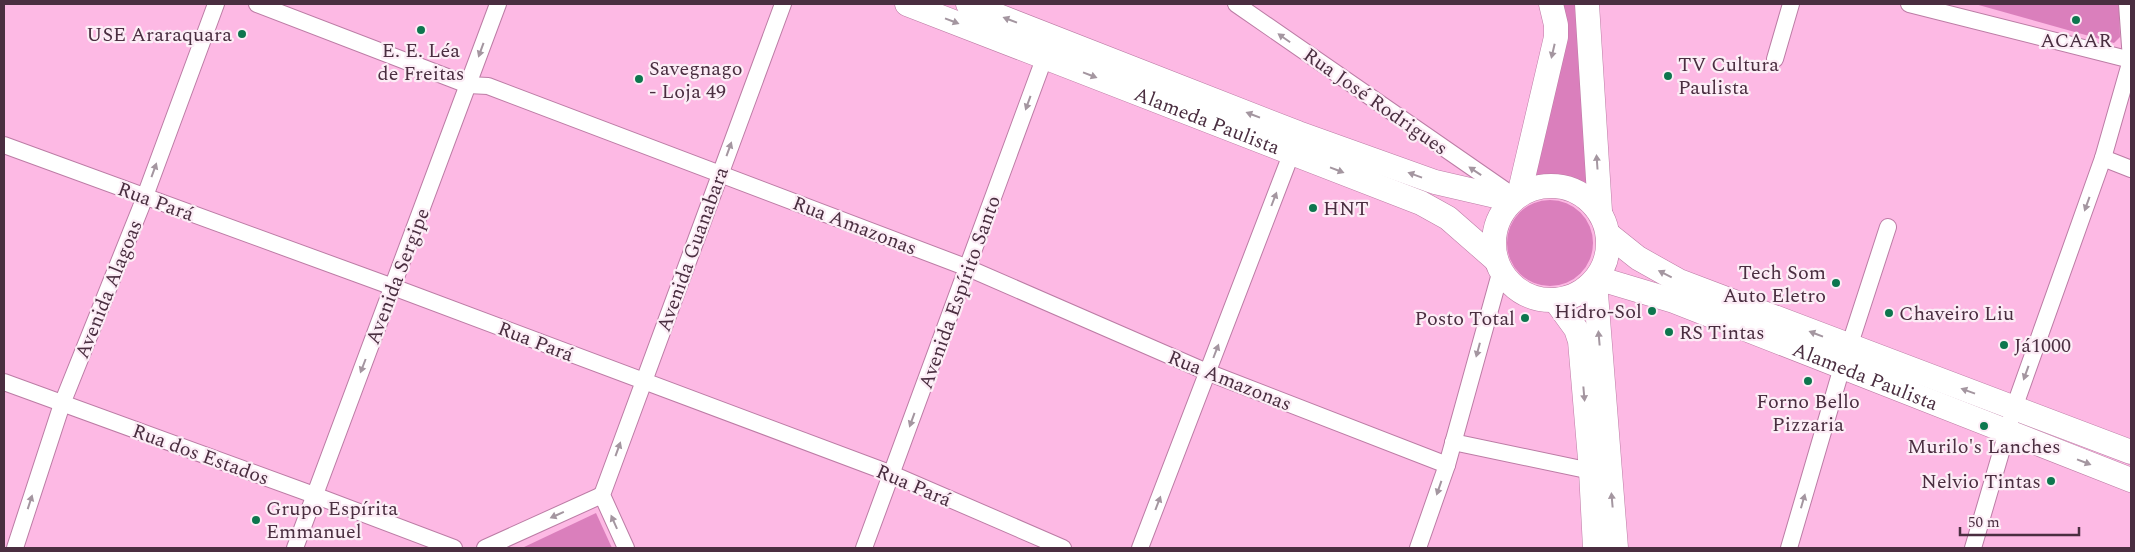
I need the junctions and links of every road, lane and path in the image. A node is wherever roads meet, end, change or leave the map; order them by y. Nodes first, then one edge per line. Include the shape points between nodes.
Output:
1 (216, 4) edge
2 (257, 4) edge
3 (498, 4) edge
4 (783, 4) edge
5 (907, 4) edge
6 (968, 4) edge
7 (1236, 4) edge
8 (1550, 4) edge
9 (1587, 4) edge
10 (1790, 4) edge
11 (1909, 4) edge
12 (2127, 4) edge
13 (1049, 47) junction
14 (1775, 59) dead end
15 (2131, 60) edge
16 (468, 85) junction
17 (1295, 143) junction
18 (4, 145) edge
19 (2103, 158) junction
20 (2131, 169) edge
21 (720, 173) junction
22 (144, 196) junction
23 (1516, 197) junction
24 (1600, 211) junction
25 (1888, 227) dead end
26 (1608, 234) junction
27 (1498, 265) junction
28 (968, 268) junction
29 (1596, 279) junction
30 (393, 287) junction
31 (1555, 300) junction
32 (1846, 357) junction
33 (1208, 372) junction
34 (643, 381) junction
35 (4, 382) edge
36 (62, 404) junction
37 (2014, 408) junction
38 (2006, 432) junction
39 (1453, 442) junction
40 (2131, 452) edge
41 (1447, 466) junction
42 (1591, 470) junction
43 (892, 474) junction
44 (2131, 480) edge
45 (314, 495) junction
46 (602, 495) junction
47 (14, 548) edge
48 (295, 548) edge
49 (454, 548) edge
50 (485, 548) edge
51 (626, 548) edge
52 (864, 548) edge
53 (1064, 548) edge
54 (1140, 548) edge
55 (1418, 548) edge
56 (1595, 548) edge
57 (1616, 548) edge
58 (1789, 548) edge
59 (1973, 548) edge

22 -> 1 street, Avenida Alagoas
2 - 16 street, Rua Amazonas
3 -> 16 street, Avenida Sergipe
21 -> 4 street, Avenida Guanabara
5 -> 13 main road, Alameda Paulista
13 -> 6 main road, Alameda Paulista
23 -> 7 street, Rua José Rodrigues
8 -> 23 main road via 1556,37
24 -> 9 main road
10 - 14 street
11 - 15 street
12 - 15 street
13 - 17 main road, Alameda Paulista
13 -> 28 street, Avenida Espírito Santo
15 - 19 street
16 - 21 street, Rua Amazonas via 488,86
16 - 30 street, Avenida Sergipe
23 -> 17 main road, Alameda Paulista via 1435,182
17 -> 27 main road, Alameda Paulista via 1448,218
33 -> 17 street
18 - 22 street, Rua Pará
19 - 20 street
19 -> 37 street
21 - 28 street, Rua Amazonas
21 - 34 street, Avenida Guanabara
22 - 30 street, Rua Pará
22 - 36 street, Avenida Alagoas
23 - 24 main road via 1536,187 1554,185 1572,189 1588,198
23 - 27 main road via 1502,212 1496,227 1494,244
24 - 26 main road
25 - 32 street
26 - 29 main road via 1605,264
32 -> 26 main road, Alameda Paulista via 1679,282 1638,258
27 - 31 main road via 1510,283 1523,293
27 -> 39 street
28 - 33 street, Rua Amazonas
28 -> 43 street, Avenida Espírito Santo
29 - 31 main road via 1583,291
29 - 32 main road, Alameda Paulista via 1646,291
57 -> 29 main road
30 - 34 street, Rua Pará
30 -> 45 street, Avenida Sergipe
31 -> 42 main road via 1576,329 1580,341
37 -> 32 main road, Alameda Paulista
32 - 38 main road, Alameda Paulista
58 -> 32 street
33 - 41 street, Rua Amazonas
54 -> 33 street
34 - 43 street, Rua Pará
46 -> 34 street, Avenida Guanabara
35 - 36 street, Rua dos Estados
36 - 45 street, Rua dos Estados
47 -> 36 street, Avenida Alagoas
37 - 38 street
37 - 40 main road, Alameda Paulista
38 -> 44 main road, Alameda Paulista
38 - 59 street
39 - 41 street
39 - 42 street
41 -> 55 street
42 - 56 main road
43 - 52 street, Avenida Espírito Santo
43 - 53 street, Rua Pará
45 - 48 street, Avenida Sergipe
45 - 49 street, Rua dos Estados
46 -> 50 street
51 -> 46 street

